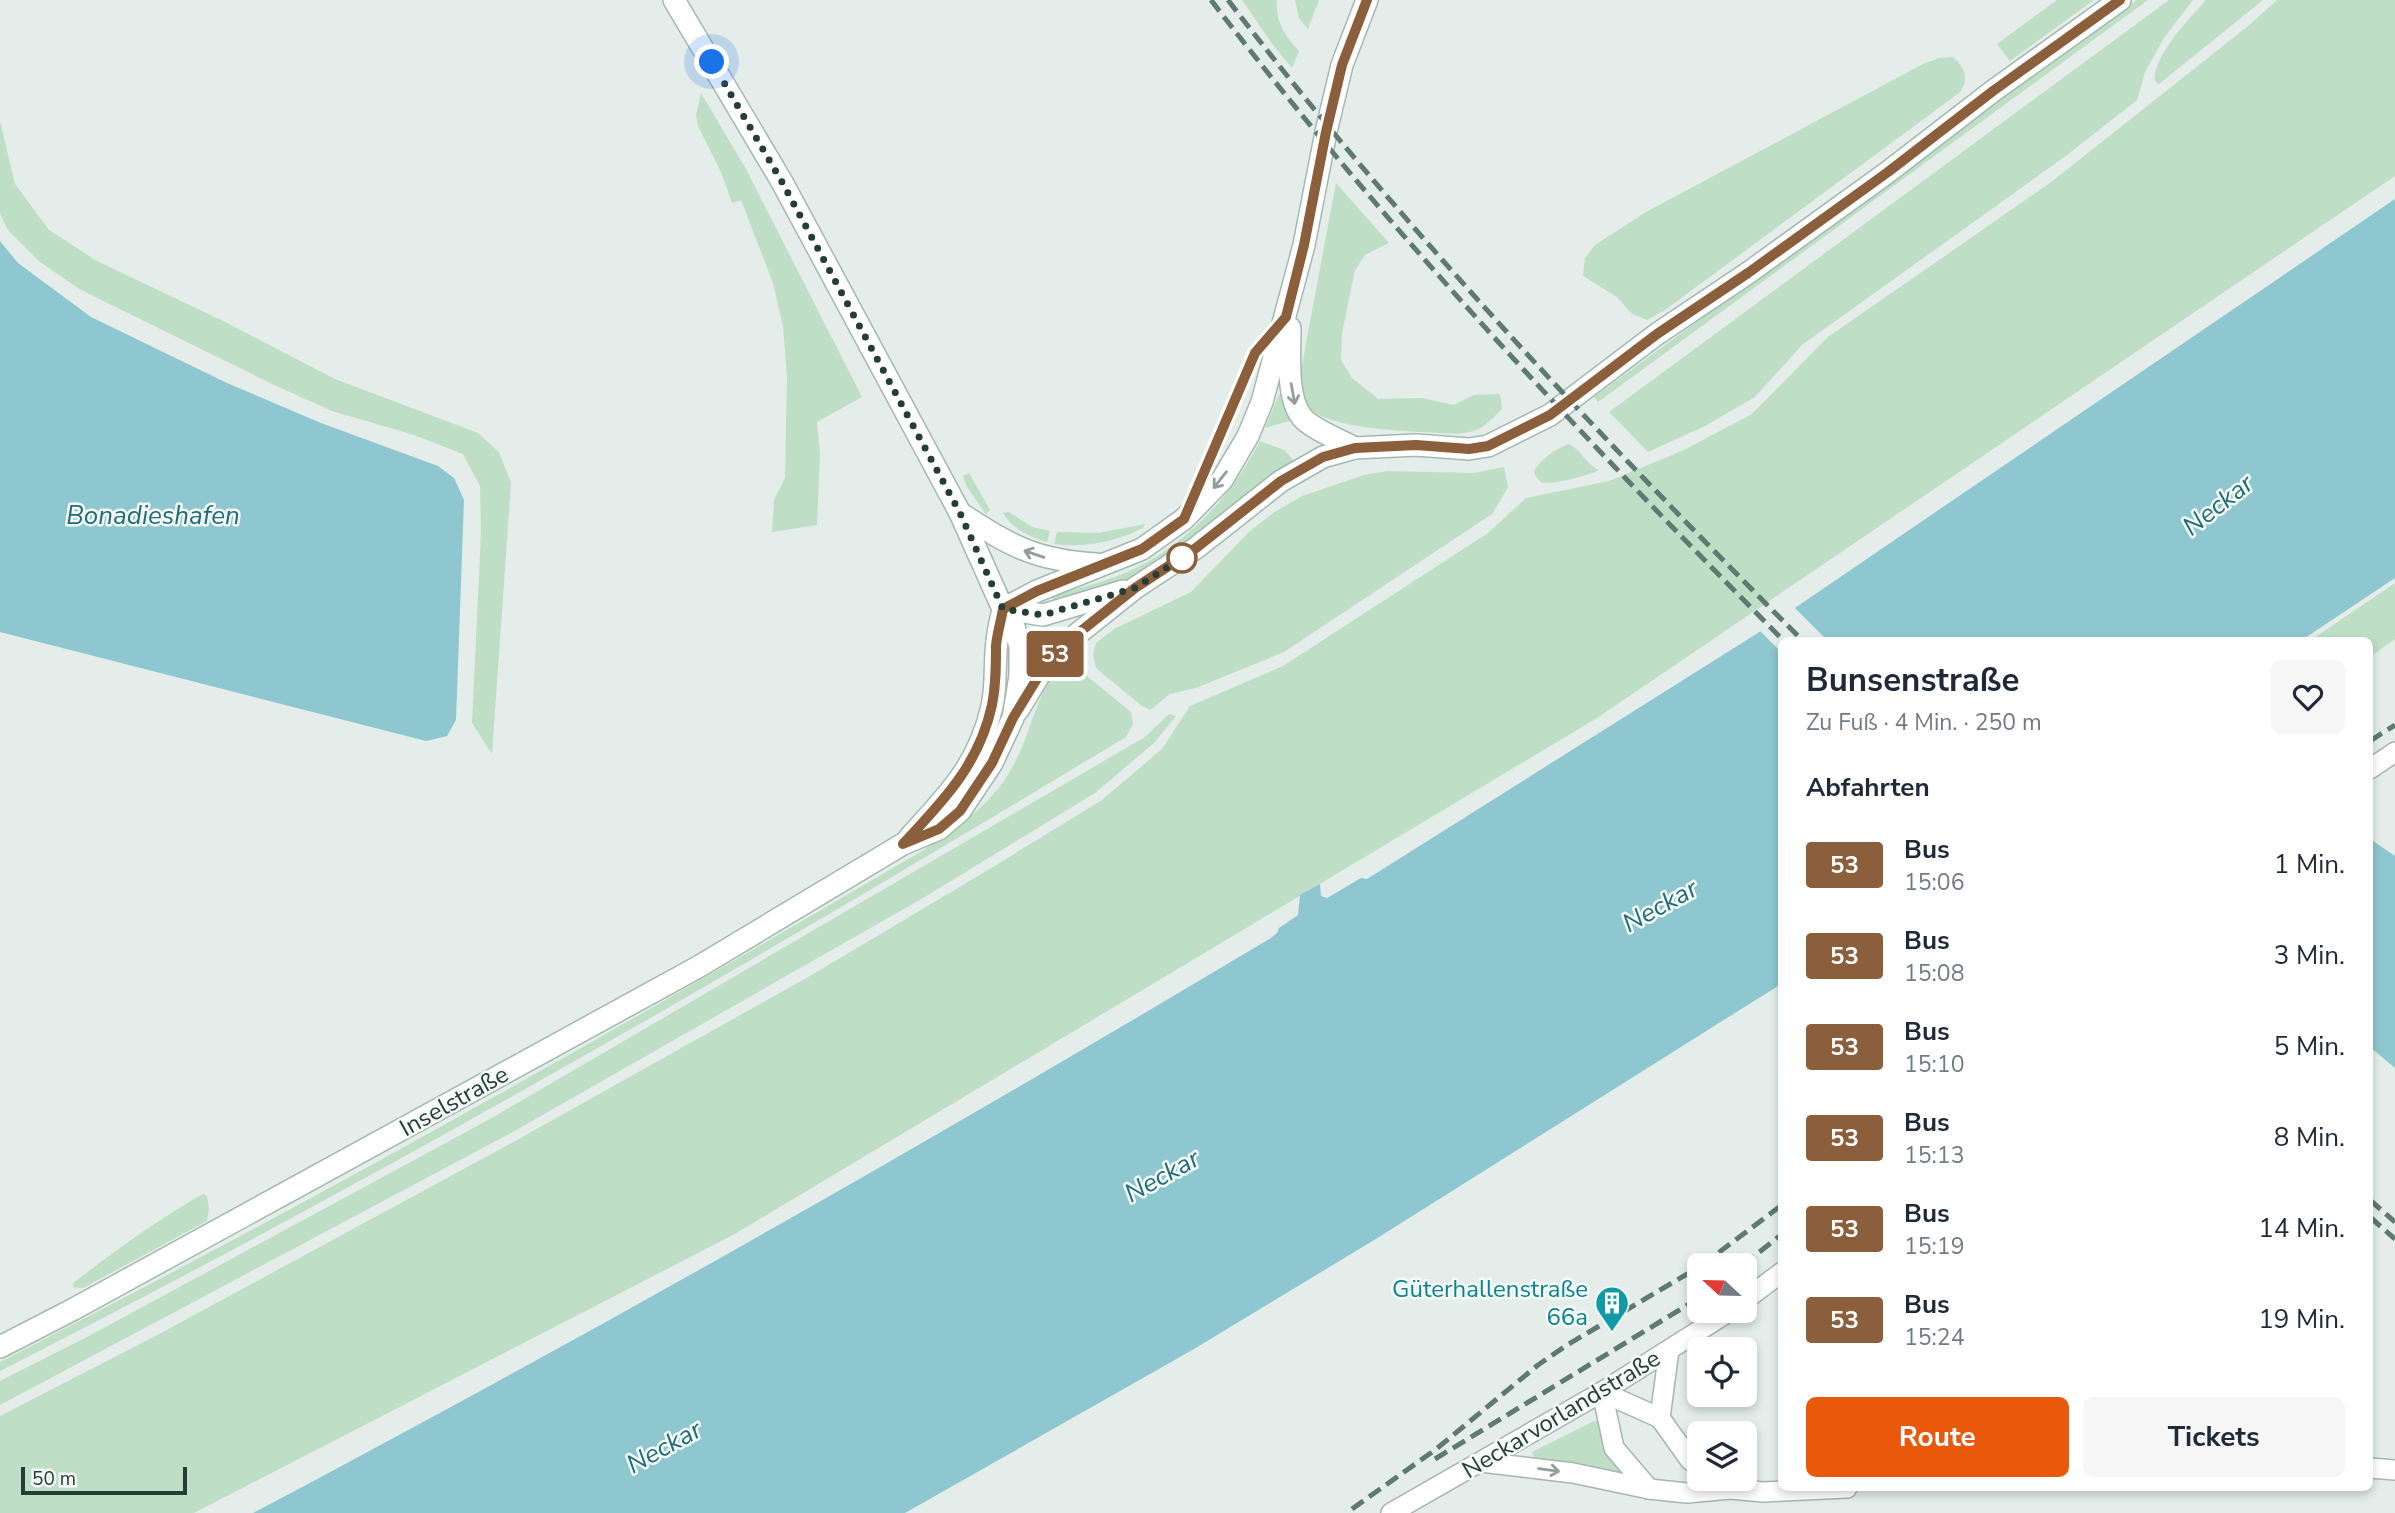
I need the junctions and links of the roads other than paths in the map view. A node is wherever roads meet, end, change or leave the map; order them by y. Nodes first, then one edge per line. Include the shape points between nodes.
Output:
1 (674, 0) edge
2 (1367, 0) edge
3 (2120, 0) edge
4 (1290, 302) junction
5 (1355, 448) junction
6 (960, 513) junction
7 (1101, 565) junction
8 (1135, 588) junction
9 (1003, 609) junction
10 (1013, 718) junction
11 (2395, 752) edge
12 (2373, 767) edge
13 (903, 844) junction
14 (1778, 1275) edge
15 (1757, 1291) edge
16 (1711, 1323) edge
17 (0, 1347) edge
18 (1669, 1350) junction
19 (1602, 1392) junction
20 (1660, 1419) junction
21 (1687, 1456) edge
22 (1481, 1462) junction
23 (2373, 1468) edge
24 (2395, 1470) edge
25 (1649, 1489) junction
26 (1695, 1491) edge
27 (1757, 1491) edge
28 (1784, 1491) edge
29 (1391, 1513) edge

1 - 6 street via 782,182
2 - 4 street via 1342,65
3 - 5 street via 1550,415 1488,446
4 -> 5 street via 1290,375 1296,409 1306,422
4 -> 7 street via 1262,402 1222,480 1184,519 1142,549
5 - 8 street via 1301,468
7 -> 6 street via 1038,556
6 - 9 street
7 - 9 street
8 - 9 street via 1043,615
8 - 10 street via 1061,647
9 - 10 street, Inselstraße via 1020,646
9 - 13 street, Inselstraße via 992,705 979,746 959,782
10 - 13 street, Inselstraße via 992,763 960,811 939,829
11 - 12 street
13 - 17 street, Inselstraße via 698,967
14 - 15 street
16 - 18 street, Neckarvorlandstraße
18 - 19 street, Neckarvorlandstraße
18 - 20 street
19 - 20 street
19 - 22 street, Neckarvorlandstraße
19 - 25 street via 1614,1448
20 - 21 street
22 -> 25 street via 1573,1473
22 - 29 street, Neckarvorlandstraße
23 - 24 street
25 - 26 street
27 - 28 street

